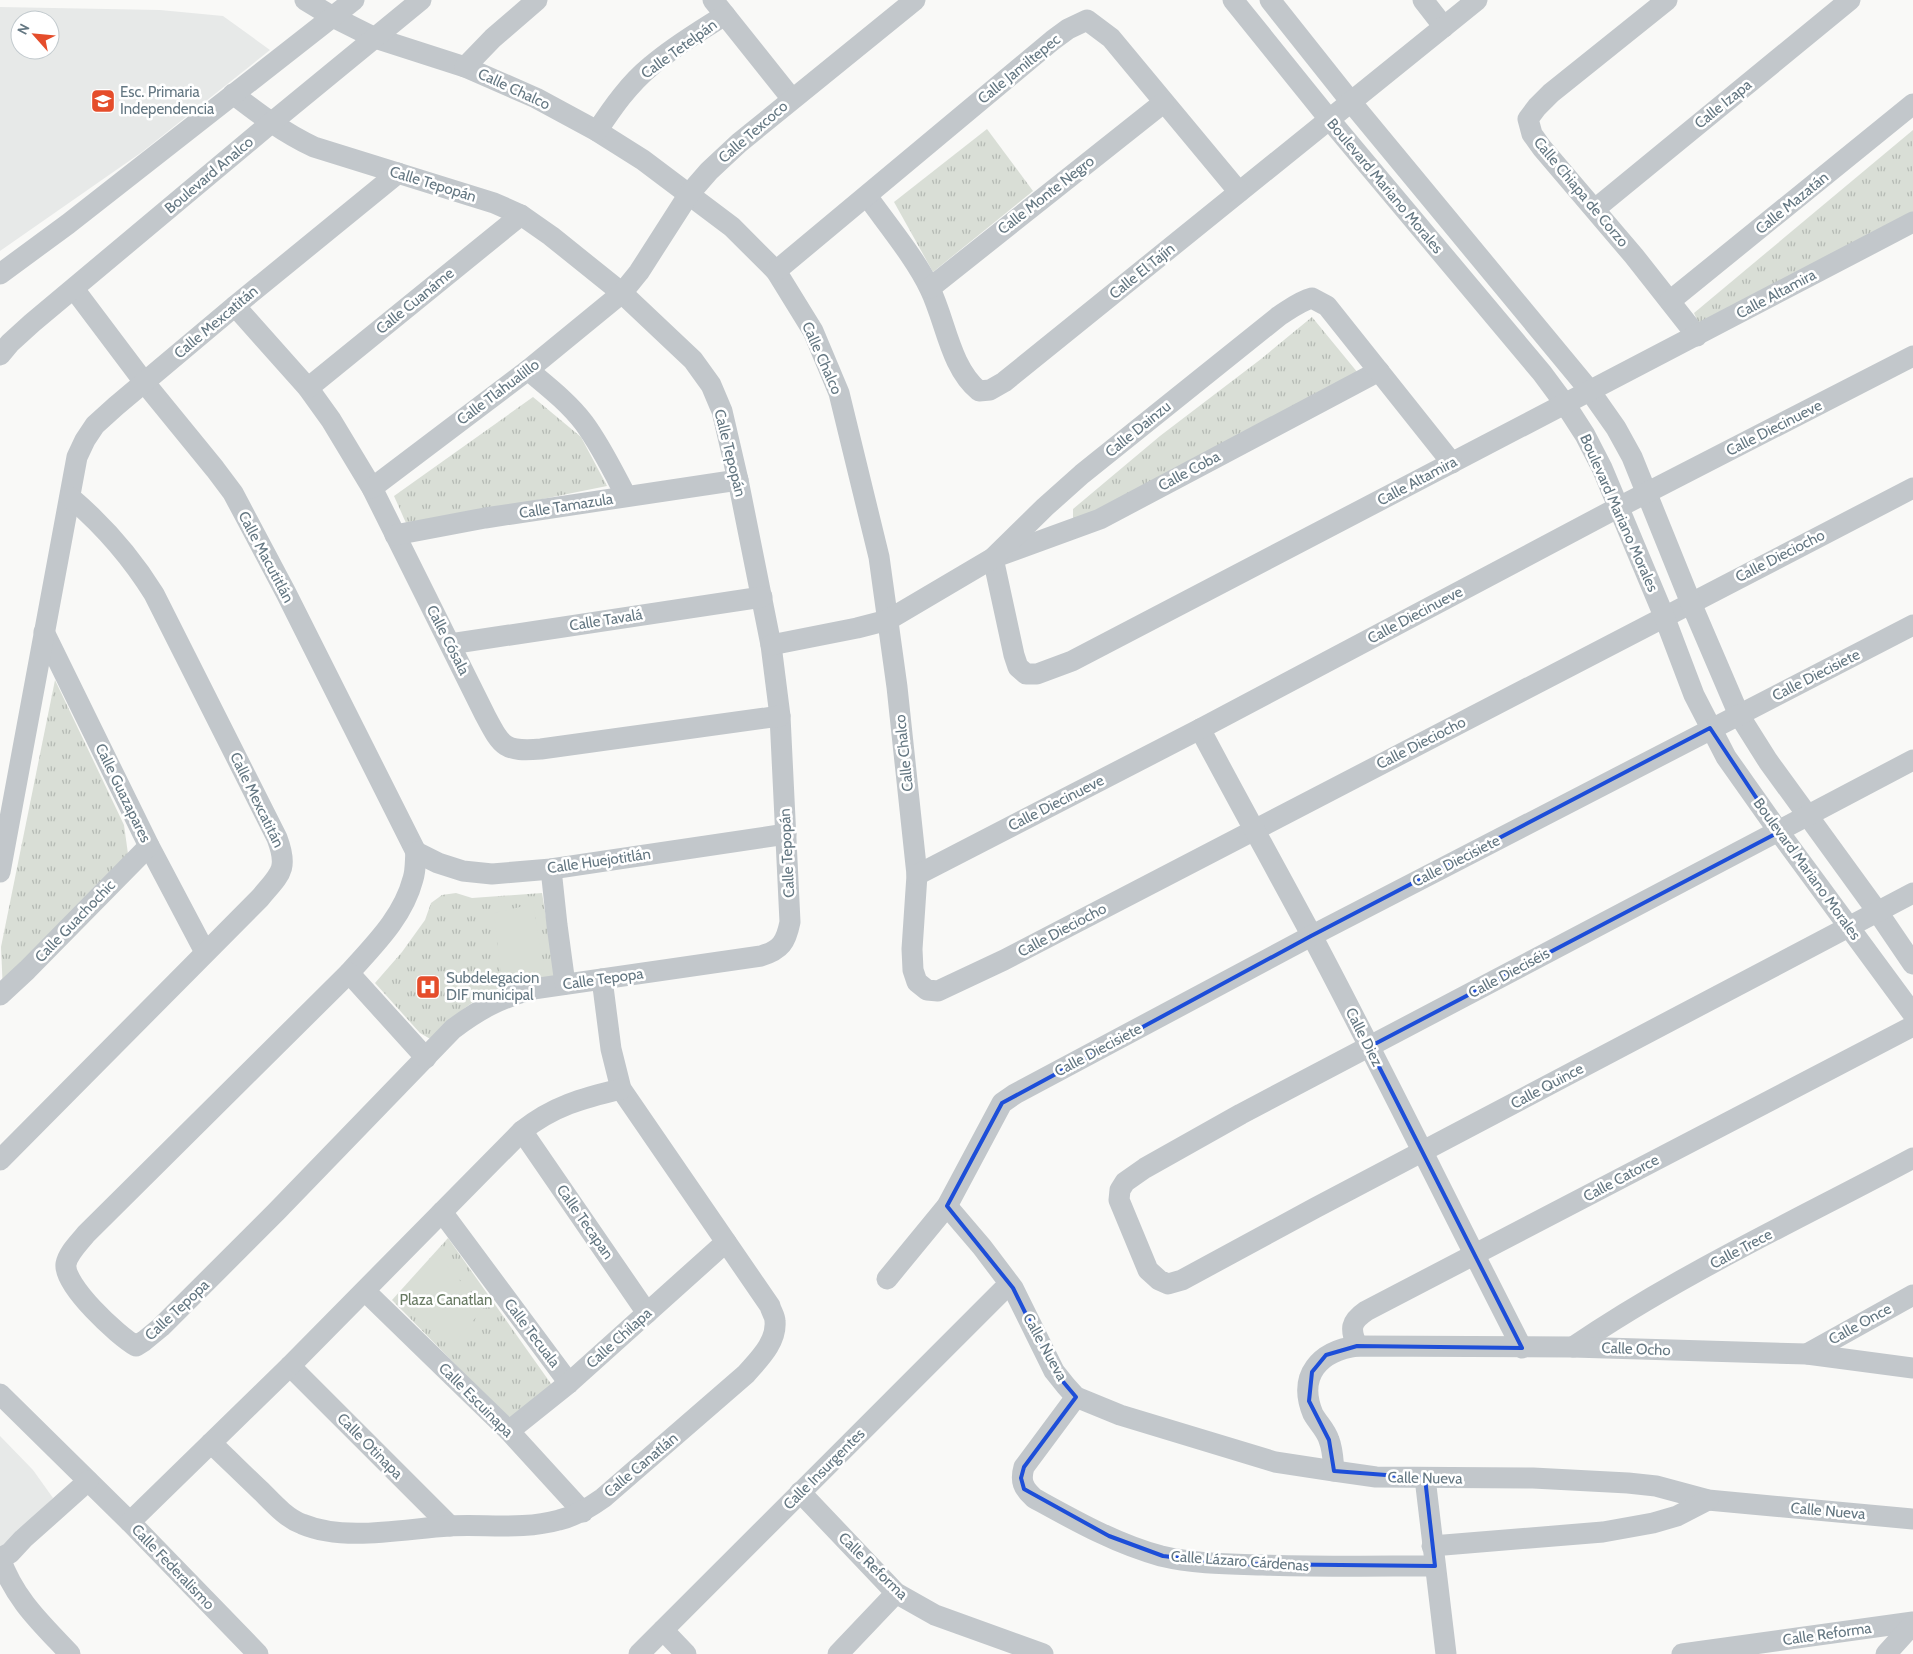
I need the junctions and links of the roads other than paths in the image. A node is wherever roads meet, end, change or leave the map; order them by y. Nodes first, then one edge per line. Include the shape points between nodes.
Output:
1 (305, 0) edge
2 (354, 0) edge
3 (421, 0) edge
4 (537, 0) edge
5 (915, 0) edge
6 (1233, 0) edge
7 (1270, 0) edge
8 (1423, 0) edge
9 (1477, 0) edge
10 (1667, 0) edge
11 (1850, 0) edge
12 (719, 8) edge
13 (332, 17) junction
14 (1444, 26) junction
15 (375, 38) junction
16 (465, 67) junction
17 (233, 94) junction
18 (792, 99) junction
19 (1351, 102) junction
20 (1163, 103) junction
21 (1913, 104) edge
22 (1329, 119) junction
23 (270, 123) junction
24 (597, 131) junction
25 (398, 173) junction
26 (1239, 192) junction
27 (689, 194) junction
28 (867, 196) junction
29 (1595, 209) junction
30 (521, 215) junction
31 (1913, 222) edge
32 (776, 271) junction
33 (0, 274) edge
34 (930, 288) junction
35 (74, 289) junction
36 (622, 293) junction
37 (1670, 301) junction
38 (235, 306) junction
39 (1697, 336) junction
40 (0, 355) edge
41 (1913, 356) edge
42 (528, 370) junction
43 (1379, 371) junction
44 (144, 382) junction
45 (308, 388) junction
46 (1590, 391) junction
47 (1565, 404) junction
48 (1452, 463) junction
49 (738, 480) junction
50 (372, 488) junction
51 (1913, 488) edge
52 (1647, 493) junction
53 (70, 496) junction
54 (626, 496) junction
55 (1619, 506) junction
56 (395, 535) junction
57 (993, 558) junction
58 (762, 597) junction
59 (1691, 603) junction
60 (1664, 616) junction
61 (888, 620) junction
62 (1913, 625) edge
63 (44, 632) junction
64 (450, 644) junction
65 (771, 645) junction
66 (1739, 715) junction
67 (780, 716) junction
68 (1710, 728) junction
69 (1200, 729) junction
70 (1913, 760) edge
71 (1806, 816) junction
72 (1253, 830) junction
73 (1779, 832) junction
74 (786, 834) junction
75 (149, 846) junction
76 (416, 852) junction
77 (551, 869) junction
78 (0, 872) edge
79 (917, 875) junction
80 (1913, 893) edge
81 (1878, 911) junction
82 (1849, 926) junction
83 (1311, 936) junction
84 (205, 952) junction
85 (761, 956) joint
86 (1913, 964) edge
87 (349, 973) junction
88 (602, 978) junction
89 (565, 984) junction
90 (927, 990) joint
91 (0, 995) edge
92 (1913, 1014) edge
93 (1913, 1026) edge
94 (1369, 1047) junction
95 (426, 1058) junction
96 (621, 1089) junction
97 (522, 1131) junction
98 (1424, 1152) junction
99 (1913, 1158) edge
100 (0, 1160) edge
101 (946, 1206) junction
102 (442, 1212) junction
103 (726, 1242) junction
104 (1474, 1255) junction
105 (887, 1278) dead end
106 (1182, 1280) joint
107 (1010, 1286) junction
108 (365, 1291) junction
109 (1913, 1295) edge
110 (647, 1313) junction
111 (1357, 1346) junction
112 (1573, 1347) junction
113 (1522, 1348) junction
114 (1807, 1354) junction
115 (290, 1366) junction
116 (1913, 1368) edge
117 (569, 1383) junction
118 (0, 1394) edge
119 (1076, 1397) junction
120 (509, 1431) junction
121 (211, 1444) junction
122 (1334, 1471) junction
123 (1425, 1478) junction
124 (88, 1480) junction
125 (800, 1492) junction
126 (1708, 1500) junction
127 (583, 1512) junction
128 (1913, 1519) edge
129 (130, 1522) junction
130 (450, 1526) junction
131 (1434, 1556) junction
132 (0, 1558) edge
133 (896, 1593) junction
134 (1913, 1623) edge
135 (662, 1630) junction
136 (1038, 1653) edge
137 (1691, 1653) edge
138 (70, 1654) edge
139 (258, 1654) edge
140 (639, 1654) edge
141 (686, 1654) edge
142 (838, 1654) edge
143 (1446, 1654) edge
144 (1886, 1654) edge

1 - 13 street, Calle Chalco
2 - 13 street
3 - 15 street, Boulevard Analco
4 - 16 street
5 - 18 street, Calle Texcoco
6 - 22 street, Boulevard Mariano Morales
7 - 19 street, Boulevard Mariano Morales
8 - 14 street
9 - 14 street, Calle El Tajín
10 - 29 street, Calle Chiapa de Corzo via 1551,93 1528,119 1532,134
11 - 29 street, Calle Izapa
12 - 18 street
12 - 24 street, Calle Tetelpán via 651,66 614,106
13 - 15 street, Calle Chalco
13 - 17 street
14 - 19 street, Calle El Tajín
15 - 16 street, Calle Chalco
15 - 23 street, Boulevard Analco
16 - 24 street, Calle Chalco via 536,98
17 - 23 street, Calle Tepopán
17 - 33 street
18 - 27 street, Calle Texcoco via 739,143
19 - 22 street, Calle El Tajín
19 - 46 street, Boulevard Mariano Morales
20 - 26 street, Calle Jamiltepec
20 - 28 street, Calle Jamiltepec via 1111,38 1088,20 1053,40
20 - 34 street, Calle Monte Negro
21 - 37 street, Calle Mazatán
22 - 26 street, Calle El Tajín
22 - 47 street, Boulevard Mariano Morales via 1542,372
23 - 25 street, Calle Tepopán via 314,147
23 - 35 street, Boulevard Analco
24 - 27 street, Calle Chalco via 644,160
25 - 30 street, Calle Tepopán via 494,203
25 - 38 street, Calle Mexcatitán
26 - 34 street, Calle El Tajín via 990,390 979,391 962,371
27 - 32 street, Calle Chalco via 732,227
27 - 36 street, Calle Texcoco
28 - 32 street, Calle Jamiltepec
28 - 34 street, Calle El Tajín
29 - 37 street, Calle Chiapa de Corzo
30 - 36 street, Calle Tepopán
30 - 45 street, Calle Cuanáme
31 - 39 street, Calle Altamira
32 - 61 street, Calle Chalco via 812,331 839,393 879,557
35 - 40 street, Boulevard Analco via 32,323
35 - 44 street, Calle Macutitlán
36 - 42 street, Calle Tlahualillo
36 - 49 street, Calle Tepopán via 693,360 710,385 722,411
37 - 39 street, Calle Chiapa de Corzo
38 - 44 street, Calle Mexcatitán
38 - 45 street, Calle Cósala
39 - 46 street, Calle Altamira
41 - 52 street, Calle Diecinueve
42 - 50 street, Calle Tlahualillo
42 - 54 street via 560,396 583,422 606,455
43 - 48 street, Calle Dainzu
43 - 57 street, Calle Coba via 1100,519
43 - 57 street, Calle Dainzu via 1327,306 1312,298 1296,304 1082,474
44 - 53 street, Calle Mexcatitán via 95,425 85,440 77,457
44 - 76 street, Calle Macutitlán via 233,493
45 - 50 street, Calle Cósala via 332,420
46 - 47 street, Calle Altamira
46 - 52 street, Boulevard Mariano Morales via 1616,428
47 - 48 street, Calle Altamira
47 - 55 street, Boulevard Mariano Morales via 1585,435
48 - 57 street, Calle Altamira via 1072,661 1037,674 1026,674 1018,667
49 - 54 street, Calle Tamazula
49 - 58 street, Calle Tepopán
50 - 56 street, Calle Cósala
51 - 59 street, Calle Dieciocho
52 - 55 street, Calle Diecinueve
52 - 59 street, Boulevard Mariano Morales
53 - 63 street, Calle Mexcatitán
53 - 84 street, Calle Mexcatitán via 111,536 154,594 283,855 283,868 274,882
54 - 56 street, Calle Tamazula
55 - 60 street, Boulevard Mariano Morales
55 - 69 street, Calle Diecinueve
56 - 64 street, Calle Cósala
57 - 61 street, Calle Dainzu
58 - 64 street, Calle Tavalá
58 - 65 street, Calle Tepopán
59 - 60 street, Calle Dieciocho
59 - 66 street, Boulevard Mariano Morales
60 - 68 street, Boulevard Mariano Morales
60 - 72 street, Calle Dieciocho
61 - 65 street, Calle Dainzu
61 - 79 street, Calle Chalco
62 - 66 street, Calle Diecisiete
63 - 75 street, Calle Guazapares
63 - 78 street, Calle Mexcatitán
64 - 67 street, Calle Cósala via 496,736 506,747 514,749 541,749
65 - 67 street, Calle Tepopán
66 - 68 street, Calle Diecisiete
66 - 71 street, Boulevard Mariano Morales
67 - 74 street, Calle Tepopán
68 - 73 street, Boulevard Mariano Morales via 1726,757
68 - 83 street, Calle Diecisiete
69 - 72 street, Calle Diez
69 - 79 street, Calle Diecinueve
70 - 71 street, Calle Dieciséis
71 - 73 street, Calle Dieciséis
71 - 81 street, Boulevard Mariano Morales
72 - 83 street, Calle Diez
72 - 90 street, Calle Dieciocho via 973,976 938,991
73 - 82 street, Boulevard Mariano Morales
73 - 94 street, Calle Dieciséis
74 - 77 street, Calle Huejotitlán
74 - 85 street, Calle Tepopán via 788,934 782,945
75 - 84 street, Calle Guazapares
75 - 91 street, Calle Guachochic
76 - 77 street, Calle Huejotitlán via 463,871 492,874
76 - 87 street, Calle Tepopa via 414,876 399,914
77 - 89 street
79 - 90 street, Calle Chalco via 913,970 917,982
80 - 81 street, Calle Quince
81 - 82 street, Calle Quince
81 - 86 street, Boulevard Mariano Morales
82 - 92 street, Boulevard Mariano Morales
82 - 98 street, Calle Quince
83 - 94 street, Calle Diez
83 - 101 street, Calle Diecisiete via 1002,1103
84 - 100 street, Calle Mexcatitán
85 - 88 street, Calle Tepopa
87 - 95 street
87 - 95 street, Calle Tepopa via 76,1246 66,1262 66,1269 75,1287 89,1303 127,1341 136,1346 144,1342
88 - 89 street, Calle Tepopa
88 - 96 street, Calle Canatlán via 611,1049
89 - 95 street, Calle Tepopa via 510,996 476,1012
93 - 104 street, Calle Catorce
94 - 98 street, Calle Diez
94 - 106 street, Calle Dieciséis via 1241,1114 1125,1182 1119,1200 1148,1270 1168,1284
96 - 97 street via 559,1107
96 - 103 street, Calle Canatlán
97 - 102 street
97 - 110 street, Calle Tecapan
98 - 104 street, Calle Diez
98 - 106 street, Calle Quince
99 - 112 street, Calle Trece via 1688,1277
101 - 105 street
101 - 107 street, Calle Nueva
102 - 108 street
102 - 117 street, Calle Tecuala
103 - 110 street, Calle Chilapa
103 - 127 street, Calle Canatlán via 770,1306 775,1320 774,1336 746,1374
104 - 111 street, Calle Catorce via 1360,1316 1352,1330
104 - 113 street, Calle Diez
107 - 119 street, Calle Nueva via 1016,1292 1054,1371
107 - 125 street, Calle Insurgentes
108 - 115 street
108 - 120 street, Calle Escuinapa
109 - 114 street, Calle Once
110 - 117 street, Calle Chilapa
111 - 113 street, Calle Ocho
111 - 122 street, Calle Ocho via 1326,1355 1317,1363 1309,1381 1311,1409 1329,1440
112 - 113 street, Calle Ocho
112 - 114 street, Calle Ocho
114 - 116 street, Calle Ocho
115 - 121 street
115 - 130 street, Calle Otinapa
117 - 120 street, Calle Chilapa
118 - 124 street, Calle Federalismo
119 - 122 street, Calle Nueva via 1275,1462
119 - 131 street, Calle Lázaro Cárdenas via 1024,1467 1021,1478 1024,1489 1034,1498 1134,1548 1192,1561 1232,1564 1312,1566
120 - 127 street, Calle Escuinapa
121 - 129 street
121 - 130 street, Calle Canatlán via 279,1508 300,1523 320,1531 386,1531
122 - 123 street, Calle Nueva via 1376,1477
123 - 126 street, Calle Nueva via 1534,1478 1628,1483 1656,1486
123 - 131 street
124 - 129 street, Calle Federalismo
124 - 132 street via 10,1553
125 - 133 street, Calle Reforma
125 - 135 street, Calle Insurgentes
126 - 128 street, Calle Nueva
126 - 131 street, Calle Lázaro Cárdenas via 1677,1516 1629,1528
127 - 130 street, Calle Canatlán via 558,1521 530,1525
129 - 139 street, Calle Federalismo
131 - 143 street
132 - 138 street via 21,1600
133 - 136 street, Calle Reforma via 935,1615
133 - 142 street
134 - 137 street, Calle Reforma
134 - 144 street
135 - 140 street, Calle Insurgentes
135 - 141 street

